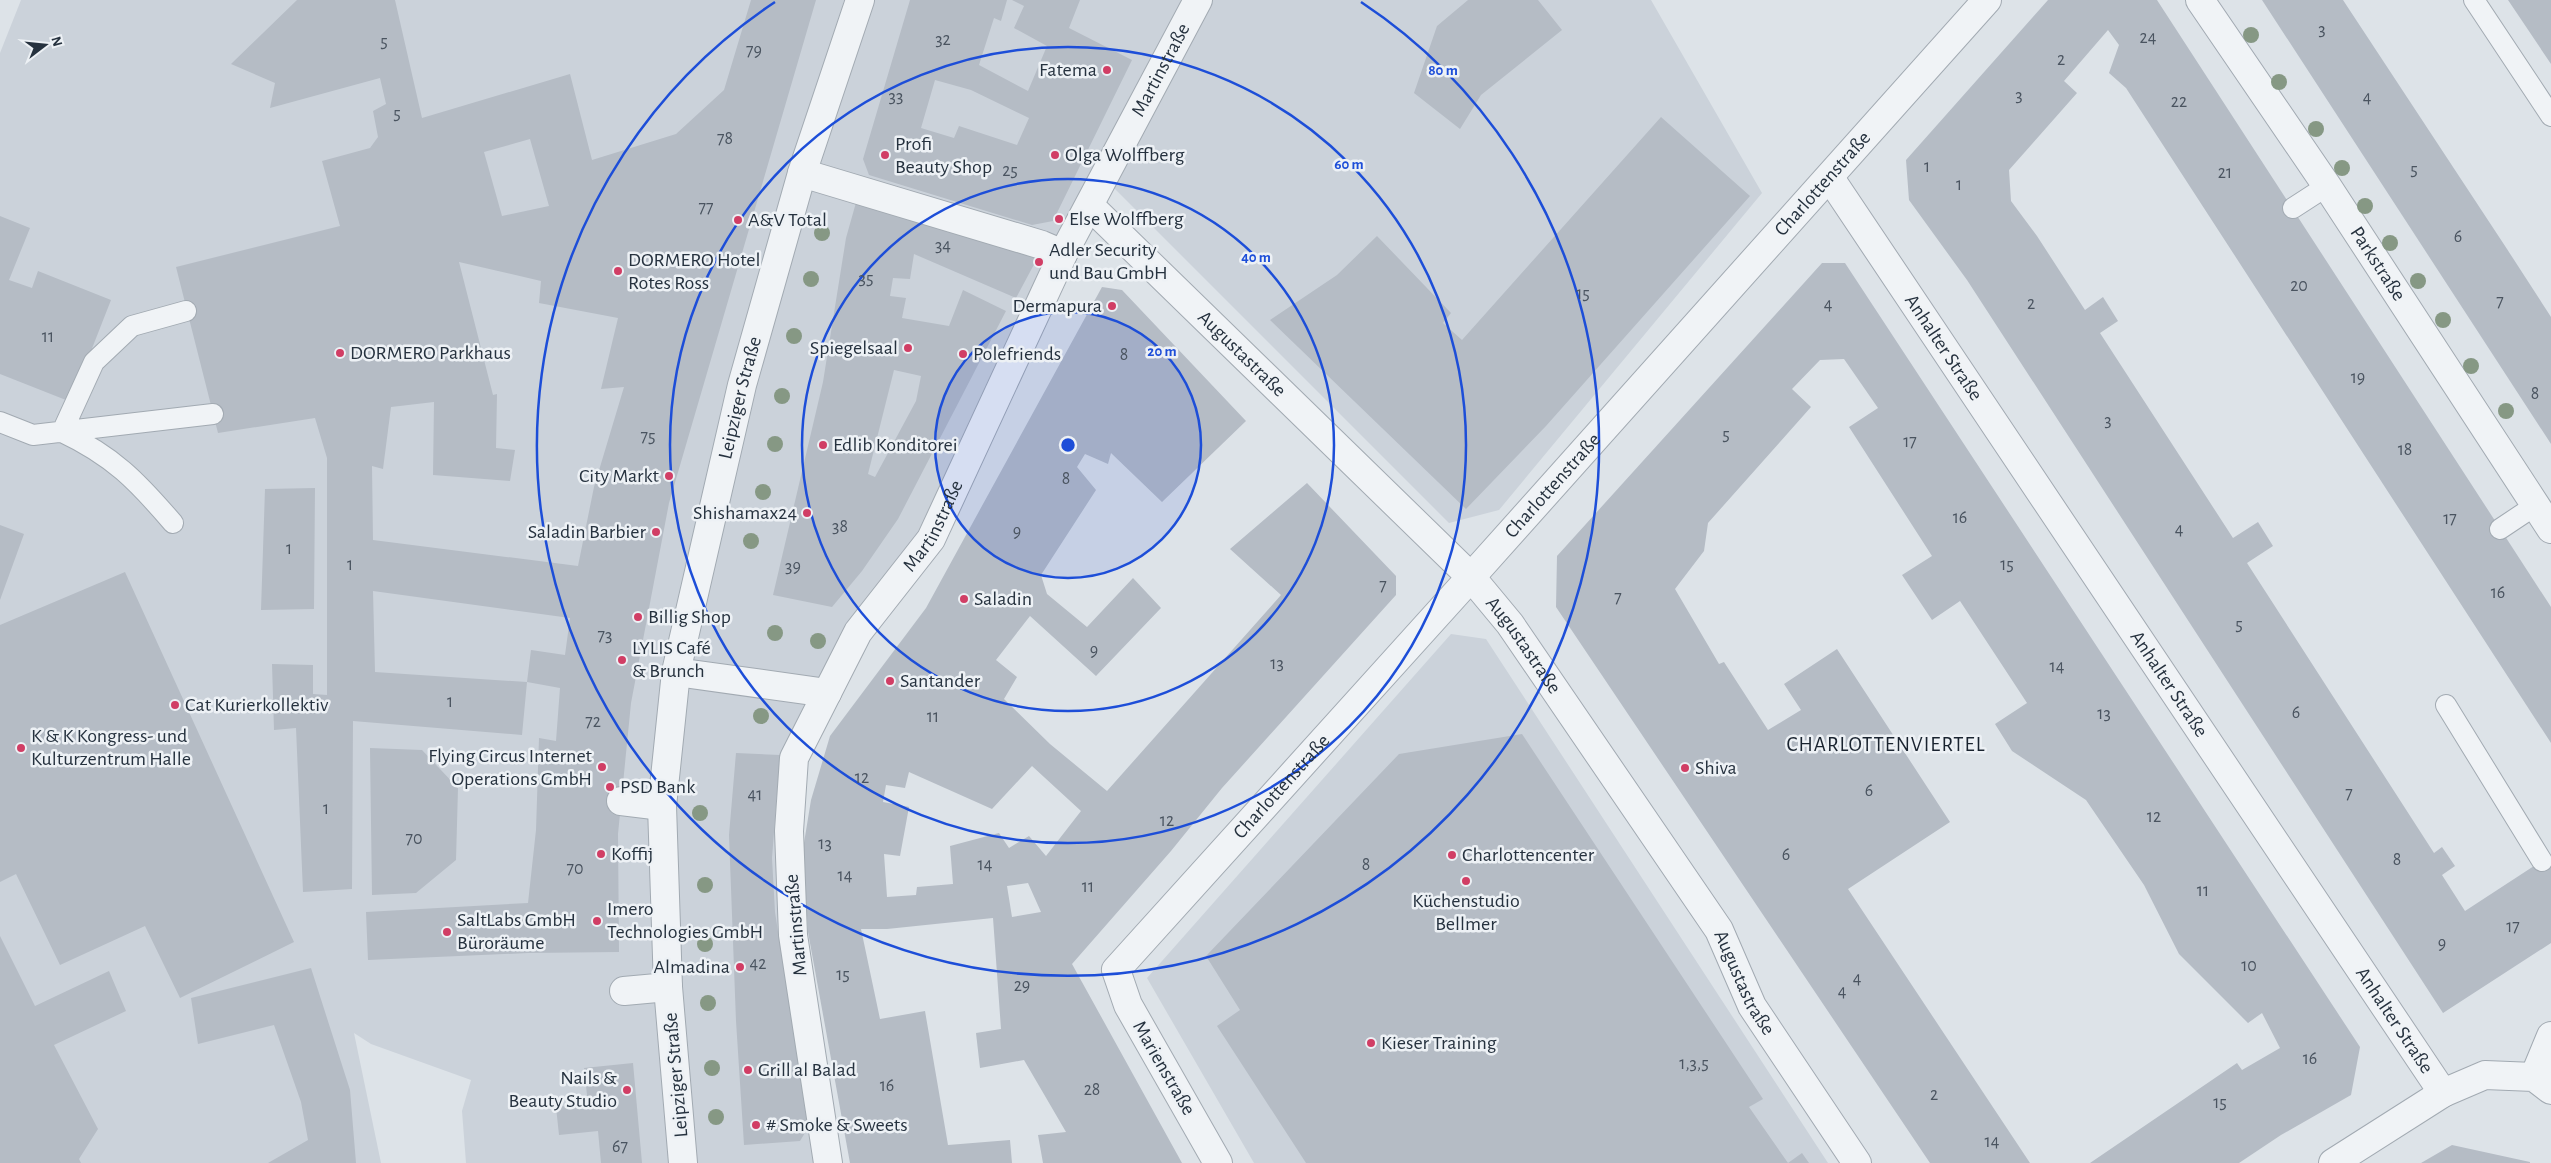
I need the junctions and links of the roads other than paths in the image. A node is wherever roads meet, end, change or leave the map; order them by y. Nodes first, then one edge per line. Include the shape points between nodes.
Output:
1 (860, 0) edge
2 (1198, 0) edge
3 (1987, 0) edge
4 (2200, 0) edge
5 (2474, 0) edge
6 (2551, 116) edge
7 (802, 173) junction
8 (1830, 178) junction
9 (2327, 186) junction
10 (1090, 206) junction
11 (2293, 208) dead end
12 (1063, 254) junction
13 (186, 311) dead end
14 (213, 414) dead end
15 (0, 422) edge
16 (62, 432) junction
17 (2536, 505) junction
18 (174, 523) dead end
19 (2500, 529) dead end
20 (2551, 529) edge
21 (1472, 578) junction
22 (676, 672) junction
23 (827, 693) junction
24 (2446, 705) dead end
25 (621, 801) dead end
26 (662, 806) junction
27 (2542, 860) dead end
28 (1116, 970) joint
29 (668, 987) junction
30 (624, 991) dead end
31 (2551, 1036) edge
32 (2542, 1084) edge
33 (2443, 1093) junction
34 (683, 1163) edge
35 (828, 1163) edge
36 (1218, 1163) edge
37 (1857, 1163) edge
38 (2333, 1163) edge

1 - 7 street, Leipziger Straße
2 - 10 street, Martinstraße
3 - 8 street, Charlottenstraße
4 - 9 street, Parkstraße
5 - 6 lane
7 - 12 street
7 - 22 street, Leipziger Straße via 742,385
8 - 21 street, Charlottenstraße
8 - 33 street, Anhalter Straße
9 - 11 lane
9 - 17 street, Parkstraße
10 - 12 street, Martinstraße
10 - 21 street, Augustastraße
12 - 23 street, Martinstraße via 931,539 858,632
13 - 16 lane via 132,326 94,362
14 - 16 lane
15 - 16 lane via 33,435
16 - 18 lane via 136,479
17 - 19 lane
17 - 20 street, Parkstraße
21 - 28 street, Charlottenstraße
21 - 37 street, Augustastraße via 1516,632 1720,930 1752,1006
22 - 23 street
22 - 26 street, Leipziger Straße
23 - 35 street, Martinstraße via 794,758 789,831 793,935
24 - 27 lane
25 - 26 street
26 - 29 street, Leipziger Straße
28 - 36 street, Marienstraße via 1128,1005
29 - 30 street, Leipziger Straße
29 - 34 street, Leipziger Straße
31 - 32 street
32 - 33 street, Anhalter Straße via 2485,1075
33 - 38 street

